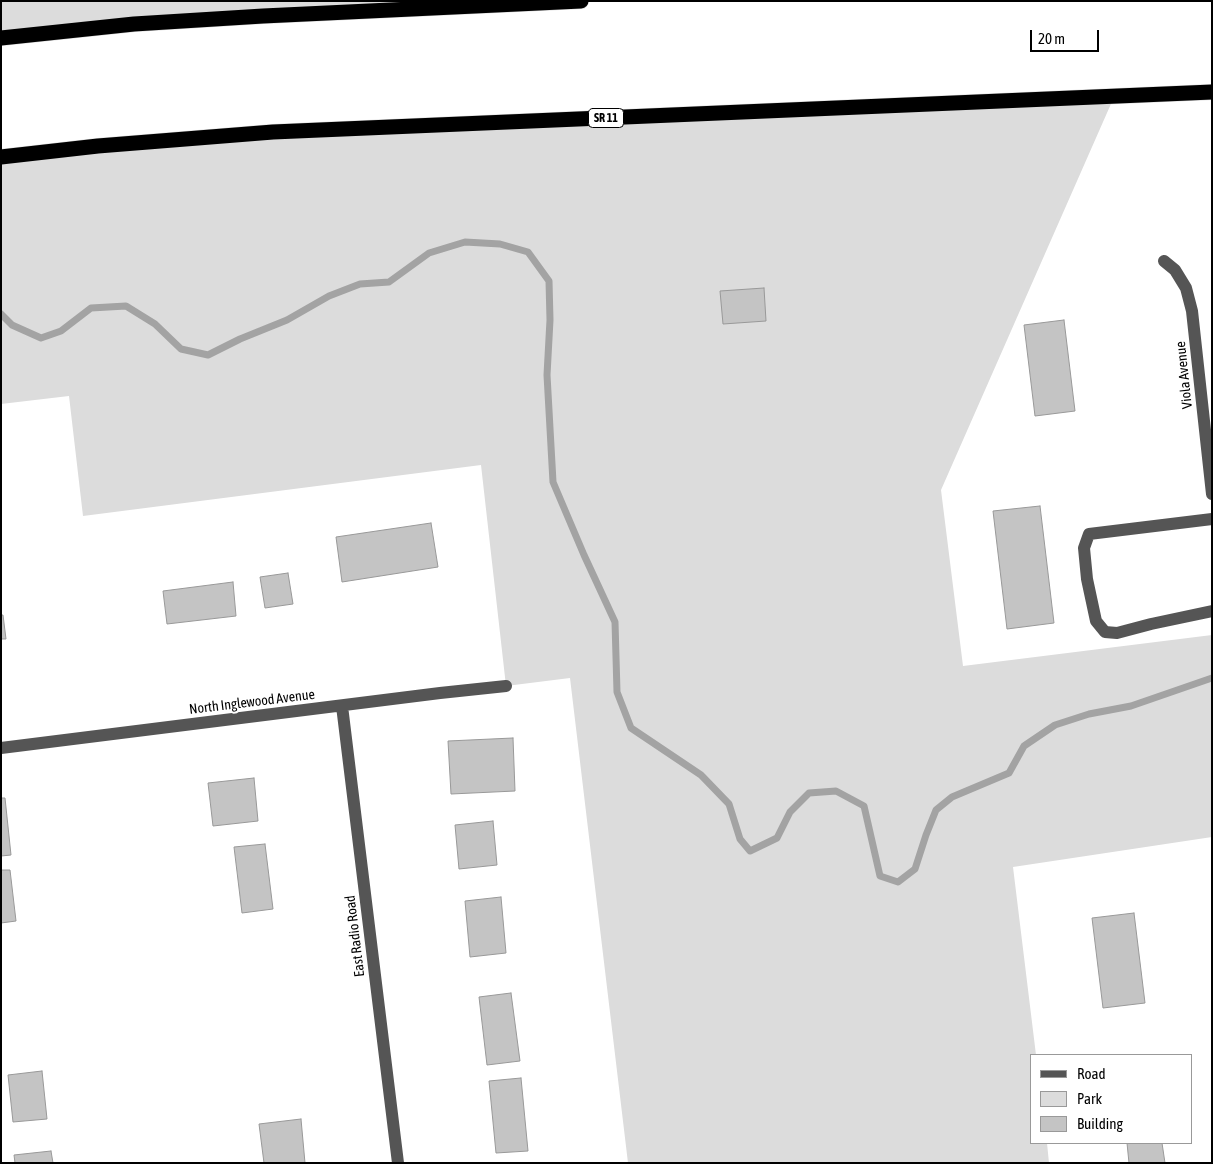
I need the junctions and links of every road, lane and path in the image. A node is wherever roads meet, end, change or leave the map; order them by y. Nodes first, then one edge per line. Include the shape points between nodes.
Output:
1 (581, 1) edge
2 (1, 38) edge
3 (1212, 92) edge
4 (1, 157) edge
5 (1164, 261) dead end
6 (1212, 494) edge
7 (1212, 519) edge
8 (1212, 611) edge
9 (506, 686) dead end
10 (342, 706) junction
11 (1, 748) edge
12 (398, 1163) edge

1 - 2 highway via 134,24
3 - 4 highway, SR 11 via 273,132
5 - 6 street, Viola Avenue via 1175,270 1186,288 1192,311
7 - 8 street via 1089,534 1084,548 1096,621 1105,632 1117,633
9 - 10 street, North Inglewood Avenue
10 - 11 street, North Inglewood Avenue
10 - 12 street, East Radio Road

